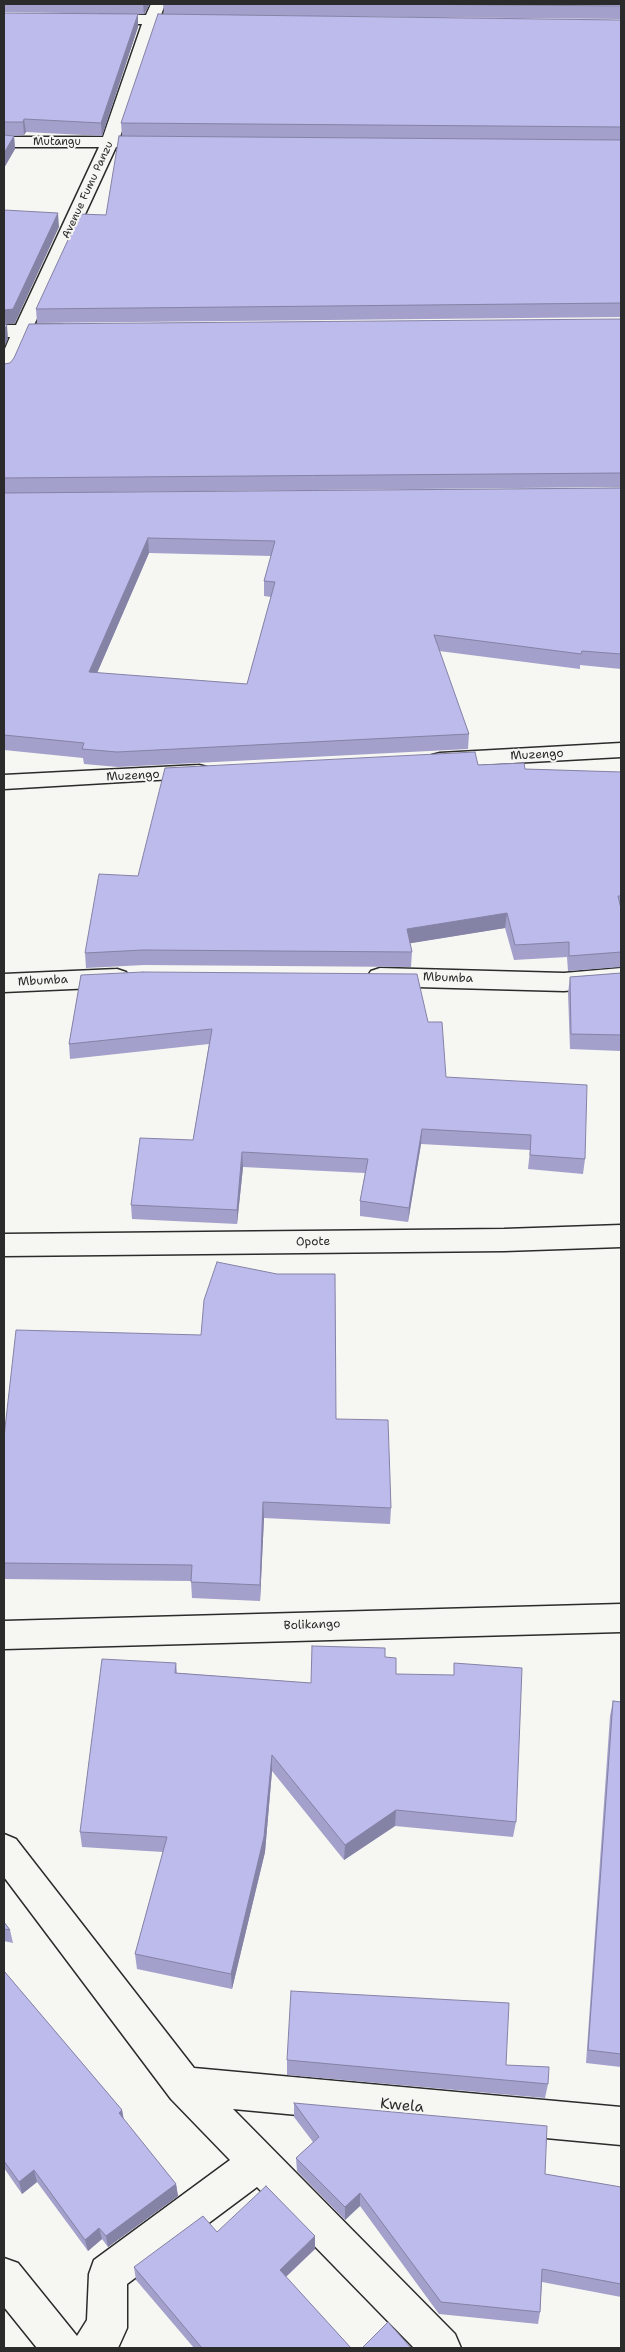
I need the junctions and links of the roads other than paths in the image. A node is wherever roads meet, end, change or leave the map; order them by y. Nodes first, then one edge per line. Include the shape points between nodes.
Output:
1 (159, 4) edge
2 (85, 19) edge
3 (151, 20) junction
4 (210, 20) edge
5 (110, 141) junction
6 (4, 142) edge
7 (169, 142) edge
8 (82, 330) edge
9 (13, 331) edge
10 (4, 371) edge
11 (621, 750) edge
12 (420, 761) edge
13 (222, 771) edge
14 (4, 782) edge
15 (144, 976) edge
16 (352, 976) edge
17 (621, 977) edge
18 (4, 984) edge
19 (621, 1236) edge
20 (4, 1245) edge
21 (621, 1618) edge
22 (4, 1635) edge
23 (4, 1850) edge
24 (184, 2086) junction
25 (621, 2126) edge
26 (259, 2162) junction
27 (4, 2277) edge
28 (62, 2348) edge
29 (98, 2348) edge
30 (441, 2348) edge

1 - 3 street, Avenue Fumu Panzu
2 - 3 street
3 - 4 street
3 - 5 street, Avenue Fumu Panzu
5 - 6 street, Mutangu
5 - 7 street, Mutangu
5 - 9 street, Avenue Fumu Panzu
8 - 9 street
9 - 10 street, Avenue Fumu Panzu
11 - 12 street, Muzengo
13 - 14 street, Muzengo
15 - 18 street, Mbumba
16 - 17 street, Mbumba via 564,982
19 - 20 street, Opote
21 - 22 street, Bolikango
23 - 24 street
24 - 25 street, Kwela
24 - 26 street
26 - 29 street via 108,2274 107,2328 95,2342
26 - 30 street
27 - 28 street

